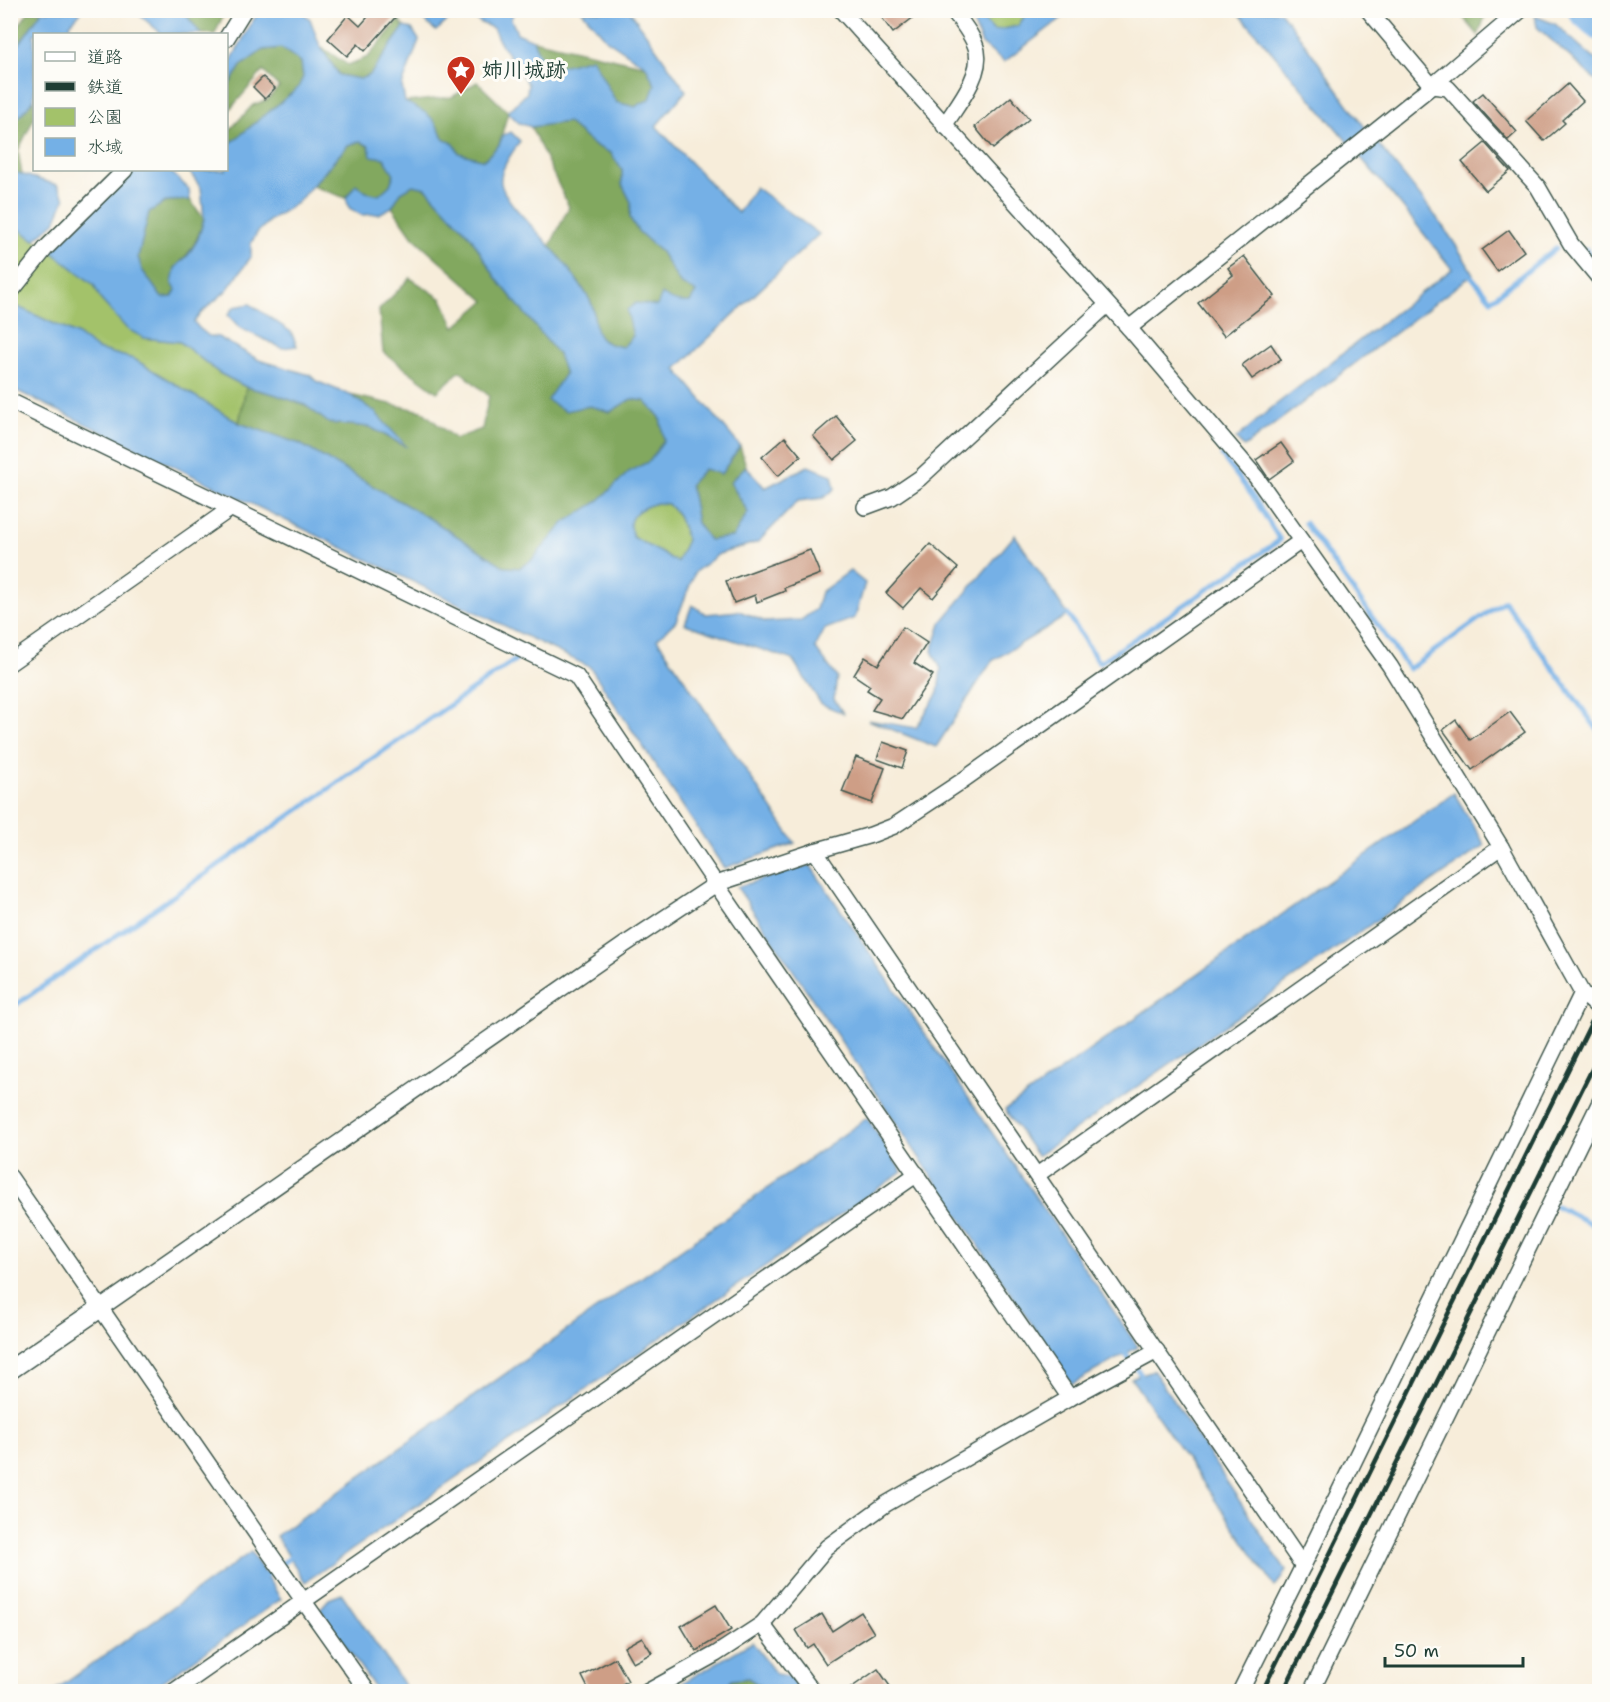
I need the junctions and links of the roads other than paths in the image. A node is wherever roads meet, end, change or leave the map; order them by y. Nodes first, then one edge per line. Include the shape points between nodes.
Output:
1 (244, 10) edge
2 (841, 10) edge
3 (953, 10) edge
4 (1368, 10) edge
5 (1521, 10) edge
6 (228, 36) edge
7 (1432, 86) junction
8 (944, 126) junction
9 (124, 171) edge
10 (1599, 279) edge
11 (10, 293) edge
12 (1107, 306) junction
13 (1129, 328) junction
14 (10, 401) edge
15 (865, 507) dead end
16 (230, 508) junction
17 (1301, 541) junction
18 (10, 663) edge
19 (1501, 847) junction
20 (815, 851) junction
21 (716, 884) junction
22 (1582, 993) junction
23 (1599, 1009) edge
24 (1599, 1102) edge
25 (917, 1174) junction
26 (1037, 1175) junction
27 (10, 1177) edge
28 (102, 1307) junction
29 (1157, 1351) junction
30 (10, 1370) edge
31 (1070, 1398) junction
32 (1303, 1566) junction
33 (304, 1602) junction
34 (762, 1624) junction
35 (173, 1692) edge
36 (368, 1692) edge
37 (647, 1692) edge
38 (813, 1692) edge
39 (1240, 1692) edge
40 (1311, 1692) edge

1 - 6 street
2 - 8 street
3 - 8 street via 977,49 978,64 975,77
4 - 7 street
5 - 7 street
7 - 10 street via 1448,88 1538,187 1571,244
7 - 13 street
8 - 12 street
9 - 11 street via 46,248
12 - 13 street
12 - 15 street via 920,478
13 - 17 street via 1256,477
14 - 16 street
16 - 18 street
16 - 21 street via 576,676
17 - 19 street via 1390,666
17 - 20 street via 894,826
19 - 22 street
19 - 26 street
20 - 21 street
20 - 26 street
21 - 25 street
21 - 28 street
22 - 23 street
22 - 32 street
24 - 40 street
25 - 31 street
25 - 33 street
26 - 29 street
27 - 28 street
28 - 30 street
28 - 33 street
29 - 31 street
29 - 32 street
31 - 34 street via 886,1504 827,1546
32 - 39 street
33 - 35 street
33 - 36 street
34 - 37 street
34 - 38 street

